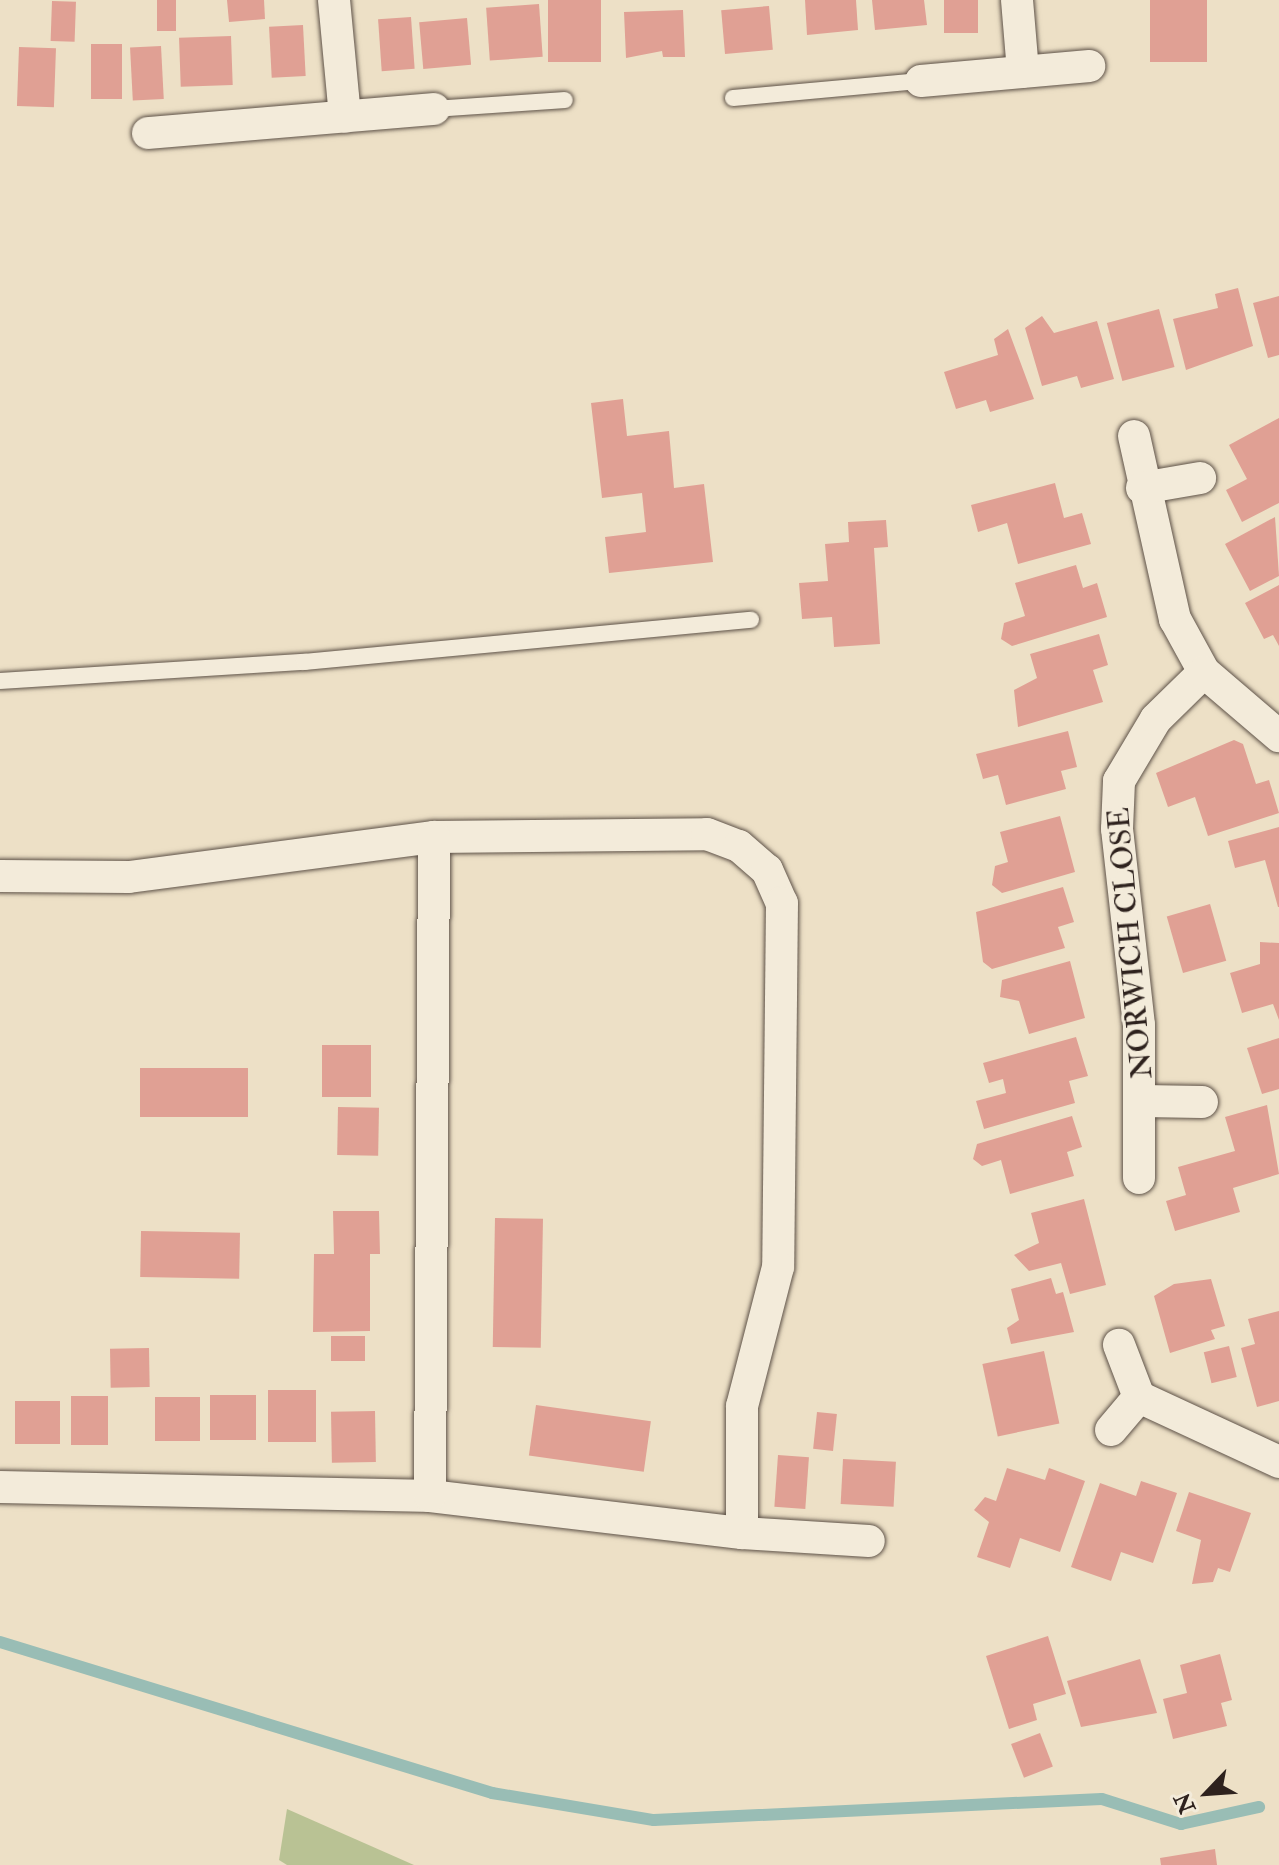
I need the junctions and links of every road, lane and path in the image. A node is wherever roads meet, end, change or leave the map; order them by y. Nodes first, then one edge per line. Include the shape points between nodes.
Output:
1 (334, 0) edge
2 (1017, 0) edge
3 (1089, 66) dead end
4 (1023, 72) junction
5 (921, 81) joint
6 (733, 98) dead end
7 (565, 100) dead end
8 (434, 109) joint
9 (345, 116) junction
10 (148, 133) dead end
11 (1134, 436) dead end
12 (1200, 478) dead end
13 (1142, 488) junction
14 (751, 620) dead end
15 (1204, 672) junction
16 (0, 681) edge
17 (1279, 736) edge
18 (434, 837) junction
19 (0, 876) edge
20 (1143, 1101) junction
21 (1202, 1102) dead end
22 (1139, 1178) dead end
23 (1119, 1345) dead end
24 (1139, 1397) junction
25 (1111, 1430) dead end
26 (1279, 1462) edge
27 (0, 1487) edge
28 (430, 1496) junction
29 (742, 1533) junction
30 (869, 1541) dead end

1 - 9 street
2 - 4 street
3 - 4 street
4 - 5 street
5 - 6 lane
7 - 8 lane
8 - 9 street
9 - 10 street
11 - 13 street
12 - 13 street
13 - 15 street via 1175,619
14 - 16 lane via 304,662
15 - 17 street
15 - 20 street, NORWICH CLOSE via 1156,719 1119,781
18 - 19 street via 129,877
18 - 28 street
18 - 29 street via 707,834 739,846 767,870 782,903 778,1267 742,1406
20 - 21 street, NORWICH CLOSE
20 - 22 street, NORWICH CLOSE
23 - 24 street
24 - 25 street
24 - 26 street
27 - 28 street
28 - 29 street
29 - 30 street

